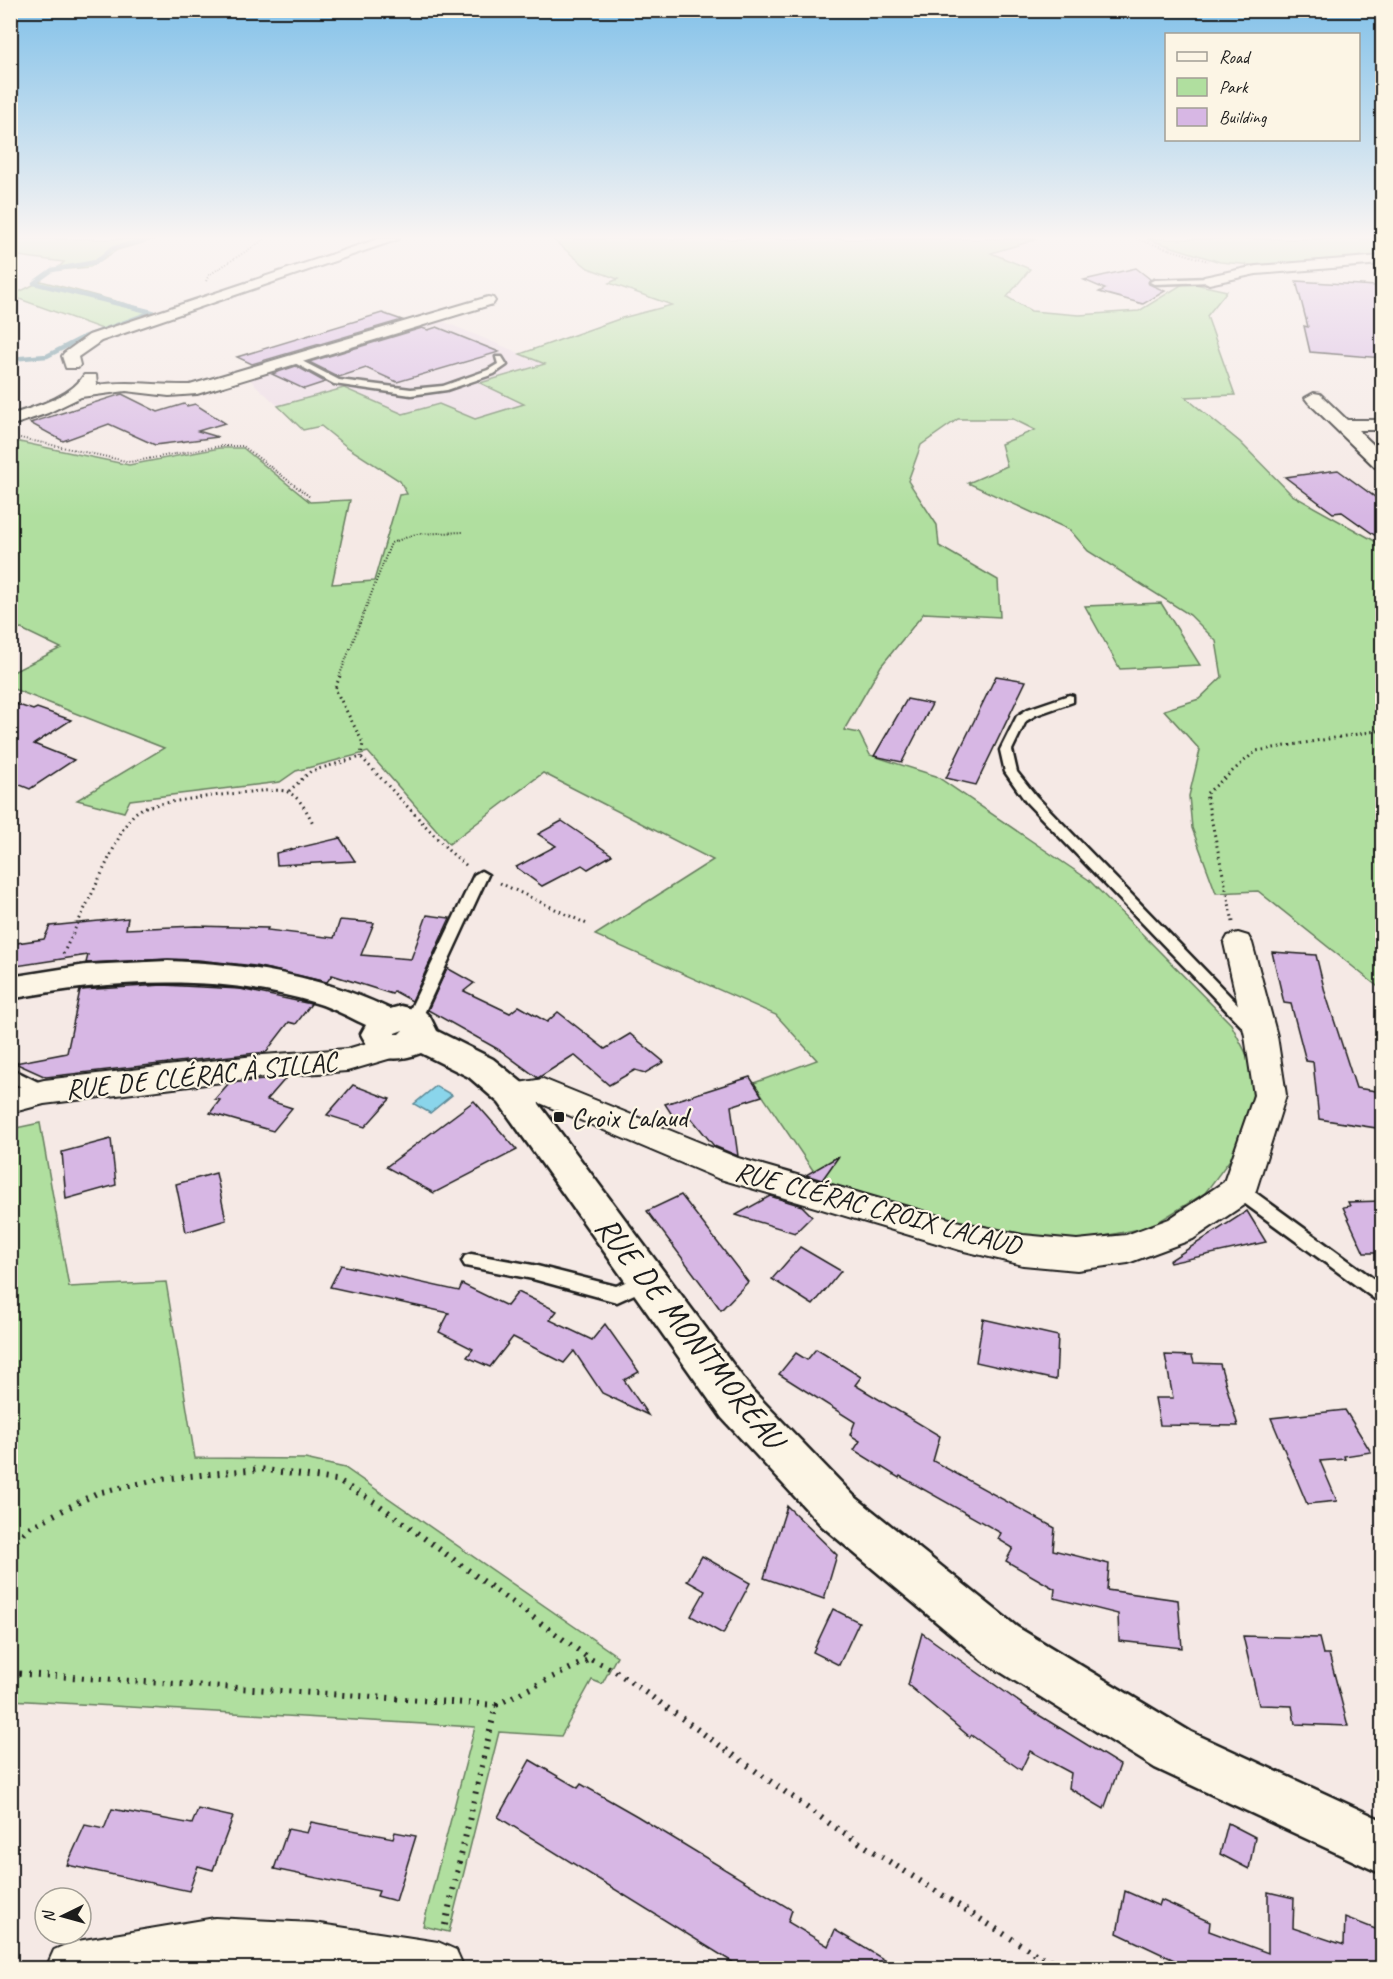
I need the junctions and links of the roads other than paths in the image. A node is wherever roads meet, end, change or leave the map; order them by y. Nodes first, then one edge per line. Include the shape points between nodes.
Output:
1 (114, 331) edge
2 (390, 331) edge
3 (500, 359) dead end
4 (295, 361) junction
5 (80, 392) junction
6 (1314, 399) dead end
7 (10, 421) edge
8 (1340, 425) junction
9 (1383, 425) edge
10 (1383, 463) edge
11 (1070, 699) dead end
12 (481, 875) road end
13 (1238, 943) road end
14 (10, 988) edge
15 (403, 1031) junction
16 (1261, 1036) junction
17 (10, 1074) edge
18 (44, 1092) junction
19 (512, 1094) junction
20 (10, 1101) edge
21 (1239, 1190) junction
22 (471, 1261) dead end
23 (646, 1281) junction
24 (1383, 1295) edge
25 (1383, 1847) edge
26 (72, 1968) edge
27 (437, 1968) edge

1 - 5 street via 94,338 70,356 72,365 91,381
2 - 4 street
3 - 4 lane via 503,365 491,372 444,388 411,393 337,382
4 - 5 street via 191,390 126,386
5 - 7 street via 56,406
6 - 8 street
8 - 9 street
8 - 10 street
11 - 16 lane via 1021,719 1006,750 1011,772 1031,799
12 - 15 lane
13 - 16 street
14 - 15 main road, RUE DE MONTMOREAU via 53,980 164,972 230,976 326,994
15 - 18 street, RUE DE CLÉRAC À SILLAC via 347,1060
15 - 19 main road, RUE DE MONTMOREAU via 481,1068
16 - 21 street via 1270,1095
17 - 18 lane
18 - 20 street, RUE DE CLÉRAC À SILLAC
19 - 21 street, RUE CLÉRAC CROIX LALAUD via 543,1091 729,1168 960,1236 1023,1250 1077,1255 1128,1249 1181,1229
19 - 23 main road, RUE DE MONTMOREAU
21 - 24 lane
22 - 23 lane via 533,1272 616,1294
23 - 25 main road, RUE DE MONTMOREAU via 737,1404 838,1511 1000,1644 1173,1750
26 - 27 street via 214,1942 313,1949

